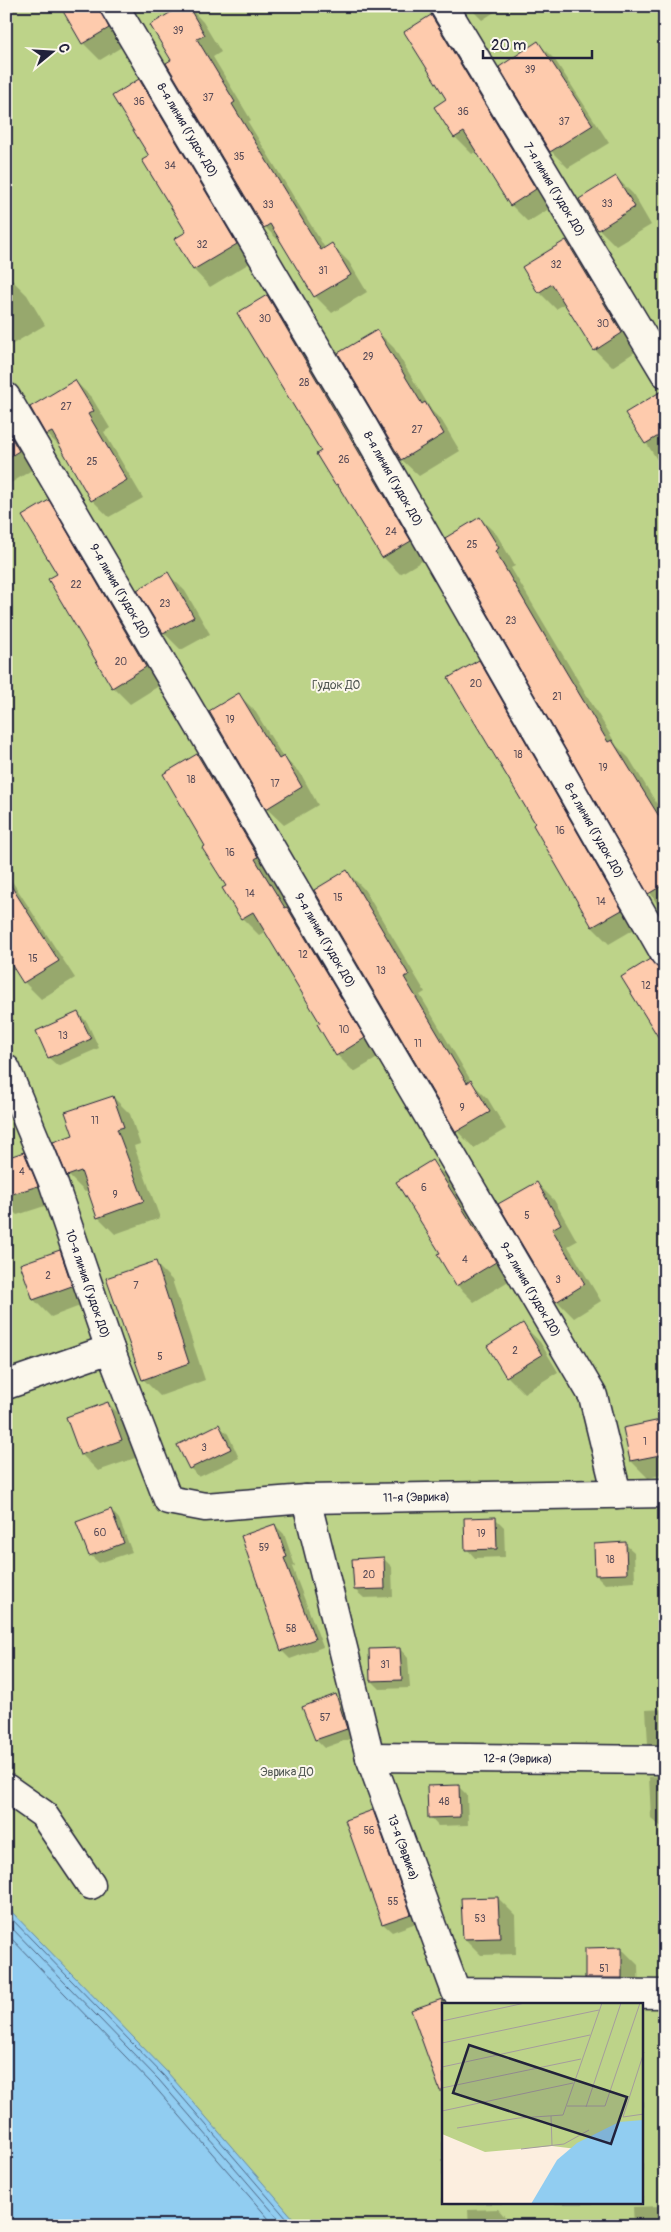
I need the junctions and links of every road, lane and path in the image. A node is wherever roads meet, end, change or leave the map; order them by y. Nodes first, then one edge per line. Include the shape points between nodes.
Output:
1 (114, 6) edge
2 (444, 6) edge
3 (665, 373) edge
4 (6, 397) edge
5 (665, 954) edge
6 (6, 1069) edge
7 (110, 1349) junction
8 (6, 1385) edge
9 (665, 1493) edge
10 (618, 1494) junction
11 (306, 1499) junction
12 (168, 1500) joint
13 (370, 1758) junction
14 (665, 1760) edge
15 (6, 1788) edge
16 (91, 1885) dead end
17 (665, 1994) edge

1 - 5 lane, 8-я линия (Гудок ДО) via 363,426
2 - 3 lane, 7-я линия (Гудок ДО)
4 - 10 lane, 9-я линия (Гудок ДО) via 592,1396
6 - 7 lane, 10-я линия (Гудок ДО) via 53,1182
7 - 8 lane
7 - 12 lane, 10-я линия (Гудок ДО)
9 - 10 lane, 11-я (Эврика)
10 - 11 lane, 11-я (Эврика)
11 - 12 lane, 11-я (Эврика) via 205,1507
11 - 13 lane, 13-я (Эврика)
13 - 14 lane, 12-я (Эврика)
13 - 17 lane, 13-я (Эврика) via 456,1992
15 - 16 lane via 43,1814

